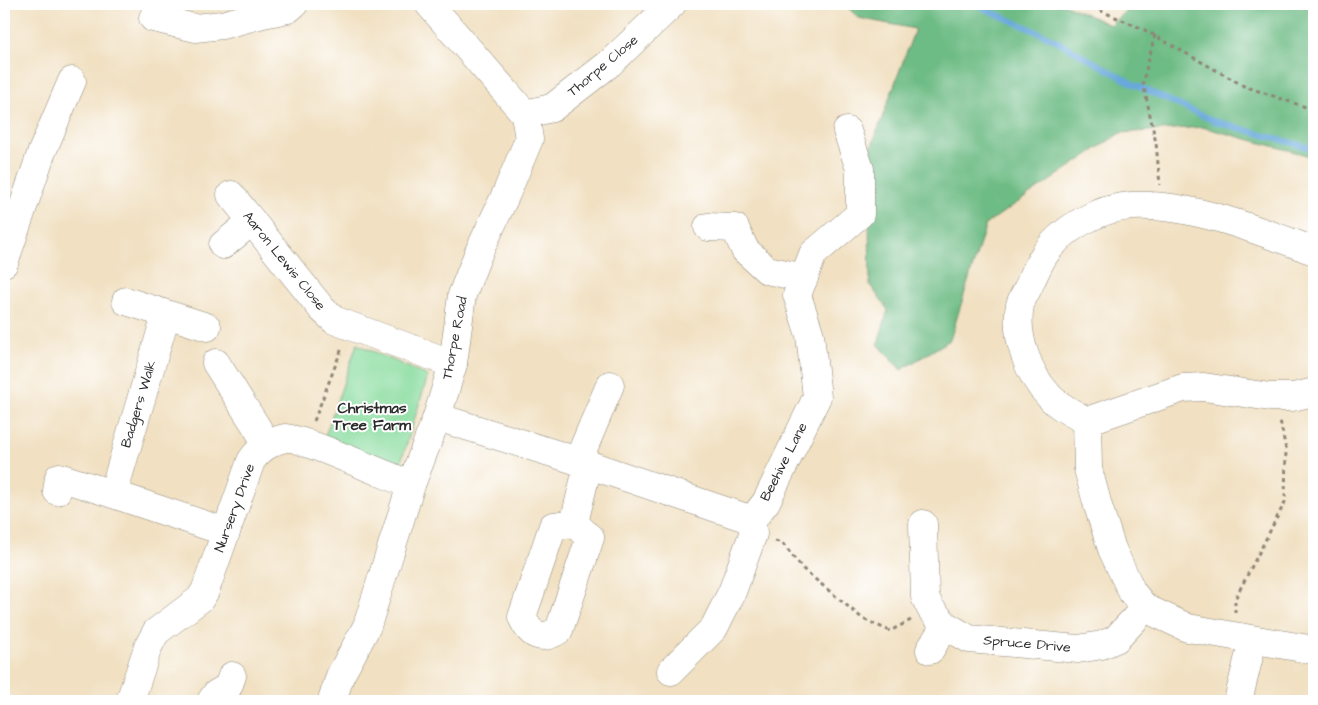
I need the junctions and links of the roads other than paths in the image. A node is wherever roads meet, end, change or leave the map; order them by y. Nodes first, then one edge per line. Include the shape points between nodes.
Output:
1 (294, 4) edge
2 (429, 4) edge
3 (672, 4) edge
4 (153, 18) dead end
5 (72, 81) dead end
6 (525, 114) junction
7 (847, 131) dead end
8 (232, 195) dead end
9 (252, 221) junction
10 (708, 227) dead end
11 (224, 245) dead end
12 (1314, 250) edge
13 (4, 263) edge
14 (804, 278) junction
15 (126, 301) dead end
16 (166, 315) junction
17 (207, 327) dead end
18 (216, 363) dead end
19 (453, 364) junction
20 (610, 385) dead end
21 (1314, 392) edge
22 (437, 417) junction
23 (1086, 421) junction
24 (268, 445) junction
25 (583, 463) junction
26 (411, 485) junction
27 (57, 490) dead end
28 (112, 494) junction
29 (574, 523) dead end
30 (923, 524) dead end
31 (753, 527) junction
32 (226, 532) junction
33 (1145, 608) junction
34 (938, 617) junction
35 (1243, 638) junction
36 (930, 650) dead end
37 (1314, 650) edge
38 (671, 670) dead end
39 (232, 676) dead end
40 (130, 701) edge
41 (211, 701) edge
42 (332, 701) edge
43 (1238, 701) edge

1 - 4 street via 288,9 195,28
2 - 6 street
3 - 6 street, Thorpe Close via 610,63 552,108
5 - 13 street via 41,154
6 - 19 street, Thorpe Road via 529,139 462,295
7 - 14 street, Beehive Lane via 860,169 860,214 813,254
8 - 9 street, Aaron Lewis Close
9 - 11 street
9 - 19 street, Aaron Lewis Close via 334,320
10 - 14 street via 735,228 745,250 766,270
12 - 23 street via 1245,226 1176,208 1131,206 1105,211 1084,220 1060,237 1043,256 1020,304 1018,324 1022,349 1049,397
14 - 31 street, Beehive Lane via 797,295 810,335 817,397
15 - 16 street
16 - 17 street
16 - 28 street, Badgers Walk
18 - 24 street
19 - 22 street, Thorpe Road
20 - 25 street
21 - 23 street via 1276,397 1204,387 1183,388
22 - 25 street
22 - 26 street, Thorpe Road
23 - 33 street via 1088,469 1098,506 1112,549 1132,592
24 - 26 street via 286,438
24 - 32 street, Nursery Drive via 251,461
25 - 29 street
25 - 31 street
26 - 42 street, Thorpe Road via 367,626 340,676
27 - 28 street via 59,477
28 - 32 street
30 - 34 street via 925,597
31 - 38 street, Beehive Lane via 732,592 714,628
32 - 40 street, Nursery Drive via 205,592 156,632
33 - 34 street, Spruce Drive via 1116,639 1102,645 1078,648 969,639
33 - 35 street via 1188,628
34 - 36 street
35 - 37 street
35 - 43 street
39 - 41 street via 228,687

